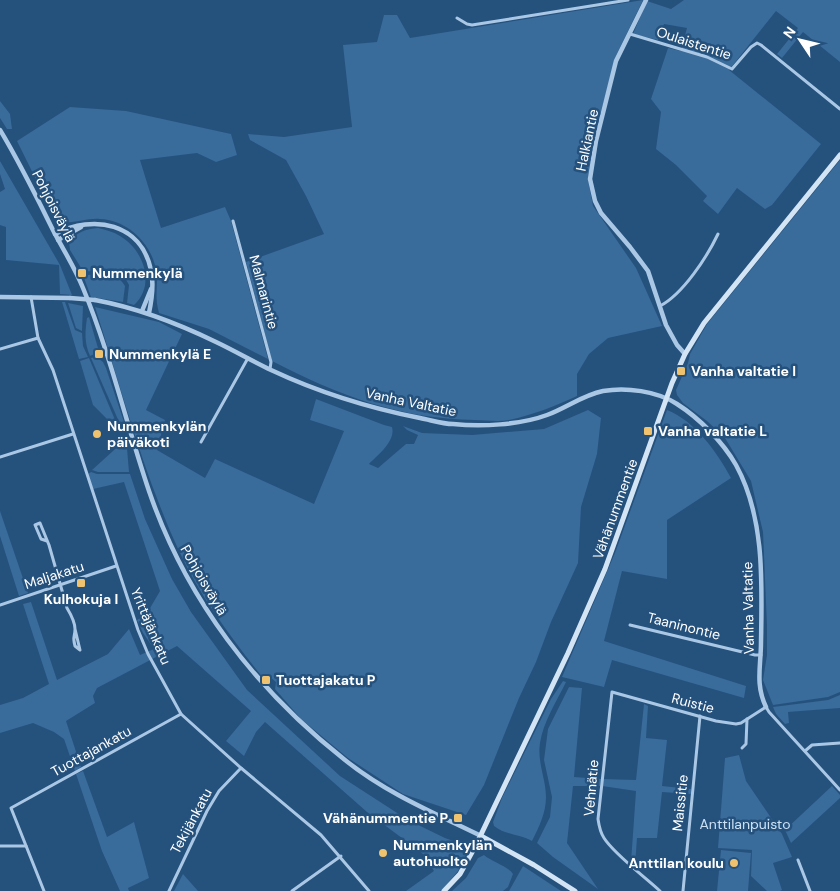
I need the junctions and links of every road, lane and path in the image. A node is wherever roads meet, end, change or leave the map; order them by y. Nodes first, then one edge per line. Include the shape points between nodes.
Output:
1 (628, 0) edge
2 (646, 0) edge
3 (457, 18) dead end
4 (630, 34) junction
5 (840, 109) edge
6 (0, 130) edge
7 (840, 155) edge
8 (232, 221) dead end
9 (90, 224) junction
10 (55, 234) junction
11 (718, 234) dead end
12 (58, 240) junction
13 (152, 280) junction
14 (31, 296) junction
15 (0, 297) edge
16 (659, 306) junction
17 (142, 311) junction
18 (149, 313) junction
19 (38, 338) junction
20 (0, 349) edge
21 (685, 354) junction
22 (248, 358) junction
23 (270, 369) junction
24 (666, 398) junction
25 (73, 434) junction
26 (201, 442) dead end
27 (0, 457) edge
28 (47, 541) junction
29 (116, 566) junction
30 (60, 585) junction
31 (0, 604) edge
32 (630, 625) dead end
33 (75, 629) junction
34 (761, 655) junction
35 (612, 692) joint
36 (766, 707) junction
37 (182, 714) junction
38 (700, 716) junction
39 (747, 719) junction
40 (840, 744) edge
41 (742, 748) dead end
42 (804, 751) junction
43 (241, 768) junction
44 (840, 790) edge
45 (481, 836) junction
46 (0, 846) edge
47 (26, 846) junction
48 (340, 856) junction
49 (798, 860) dead end
50 (44, 891) edge
51 (169, 891) edge
52 (292, 891) edge
53 (369, 891) edge
54 (444, 891) edge
55 (575, 891) edge
56 (660, 891) edge
57 (683, 891) edge
58 (810, 891) edge

1 - 3 street via 472,25
2 - 4 street, Halkiantie
4 - 5 street, Oulaistentie via 706,56 732,69 752,46 761,45
4 - 16 street, Halkiantie via 616,61 590,179 595,201 602,213 648,271
6 - 10 street, Pohjoisväylä
7 - 21 main road, Vähänummentie via 704,323
8 - 23 street, Malmarintie via 271,362
9 - 10 street
9 - 12 street
9 - 13 street via 122,229 135,240 145,254
10 - 12 street, Pohjoisväylä
11 - 16 street via 683,288
12 - 45 street, Pohjoisväylä via 91,309 161,521 197,594 232,648 286,708 345,761 409,801
13 - 17 street
13 - 18 street
14 - 15 street, Vanha Valtatie
14 - 17 street, Vanha Valtatie, bridge via 95,300
14 - 19 street, Yrittäjänkatu
16 - 21 street, Halkiantie via 673,338
17 - 18 street, Vanha Valtatie
18 - 22 street, Vanha Valtatie
19 - 20 street
19 - 25 street, Yrittäjänkatu via 53,370
21 - 24 main road, Vähänummentie
22 - 23 street, Vanha Valtatie
22 - 26 street
23 - 24 street, Vanha Valtatie via 292,380 393,413 452,424 506,424 546,416 604,391 627,390
24 - 34 street, Vanha Valtatie via 692,416 725,450 735,464 752,504 758,535
24 - 45 main road, Vähänummentie via 605,569
25 - 27 street
25 - 29 street, Yrittäjänkatu
28 - 28 street via 40,523 35,525 41,539
28 - 30 street
29 - 30 street, Maljakatu
29 - 37 street, Yrittäjänkatu via 146,651
30 - 31 street, Maljakatu
30 - 33 street
32 - 34 street, Taaninontie
33 - 33 street via 72,637 80,650
34 - 36 street, Vanha Valtatie via 758,681
35 - 38 street, Ruistie
35 - 56 street, Vehnätie via 598,819 600,830 612,847
36 - 39 street, Ruistie
36 - 42 street
37 - 43 street, Yrittäjänkatu
37 - 47 street, Tuottajankatu via 11,808
38 - 39 street, Ruistie via 736,724
38 - 57 street, Maissitie
39 - 41 street via 746,744
40 - 42 street via 812,745
42 - 44 street
43 - 48 street, Yrittäjänkatu via 321,835
43 - 51 street, Tekijänkatu via 218,791
45 - 54 main road, Vähänummentie via 460,874
45 - 55 main road, Pohjoisväylä
46 - 47 street
47 - 50 street
48 - 52 street
48 - 53 street, Yrittäjänkatu
49 - 58 street

